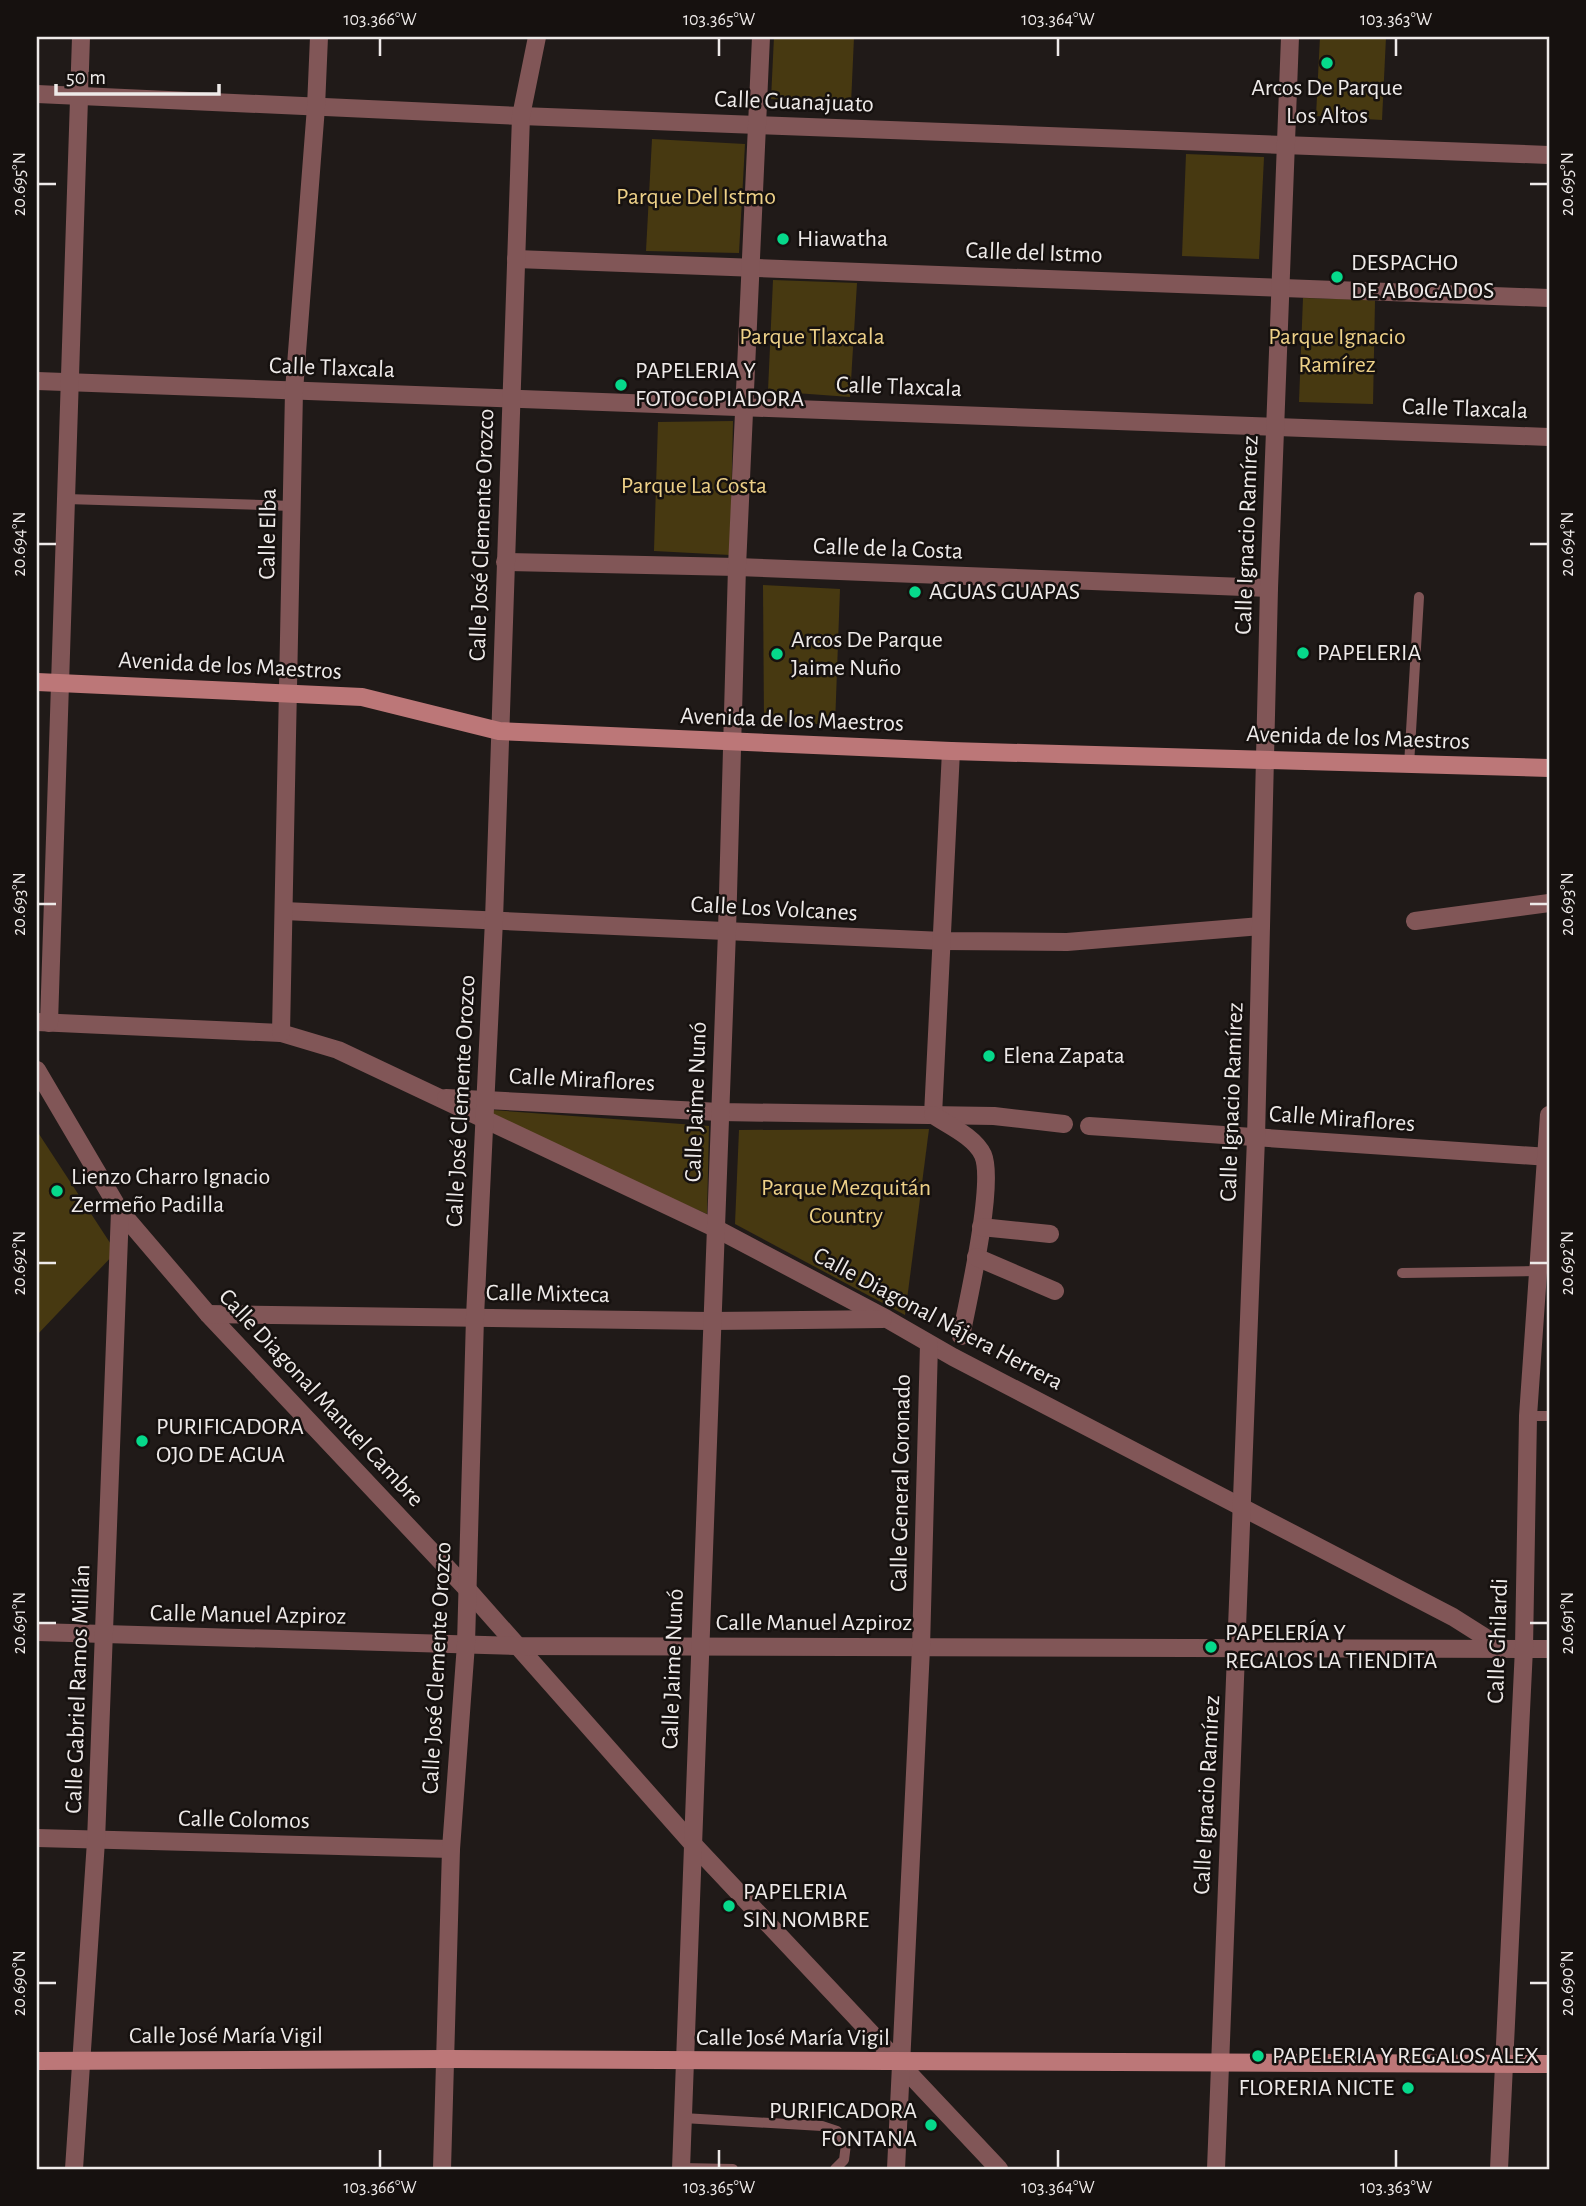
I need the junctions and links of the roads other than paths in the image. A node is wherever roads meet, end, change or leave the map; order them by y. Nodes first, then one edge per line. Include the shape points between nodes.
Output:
1 (80, 37) edge
2 (318, 37) edge
3 (537, 37) edge
4 (761, 37) edge
5 (1290, 37) edge
6 (37, 94) edge
7 (79, 96) junction
8 (316, 107) junction
9 (521, 116) junction
10 (758, 125) junction
11 (1286, 145) junction
12 (1549, 155) edge
13 (516, 259) junction
14 (751, 266) junction
15 (1281, 288) junction
16 (1549, 298) edge
17 (37, 381) edge
18 (69, 382) junction
19 (294, 391) junction
20 (511, 398) junction
21 (745, 405) junction
22 (1275, 426) junction
23 (1549, 437) edge
24 (66, 499) junction
25 (293, 506) junction
26 (505, 562) junction
27 (737, 568) junction
28 (1269, 588) junction
29 (1419, 597) dead end
30 (37, 682) edge
31 (60, 683) junction
32 (290, 692) junction
33 (499, 731) junction
34 (734, 743) junction
35 (951, 751) junction
36 (1265, 760) junction
37 (1409, 765) junction
38 (1549, 768) edge
39 (1549, 903) edge
40 (284, 911) junction
41 (494, 920) junction
42 (1415, 921) dead end
43 (1261, 926) junction
44 (727, 931) junction
45 (943, 941) junction
46 (43, 1023) edge
47 (281, 1034) junction
48 (37, 1070) edge
49 (439, 1097) junction
50 (486, 1100) junction
51 (720, 1112) junction
52 (933, 1115) junction
53 (1549, 1115) edge
54 (484, 1121) junction
55 (1064, 1124) dead end
56 (1089, 1126) dead end
57 (1256, 1138) junction
58 (1548, 1157) edge
59 (120, 1211) junction
60 (981, 1227) junction
61 (715, 1228) junction
62 (1051, 1234) dead end
63 (976, 1256) junction
64 (1537, 1271) junction
65 (1402, 1273) dead end
66 (1055, 1291) dead end
67 (208, 1314) junction
68 (475, 1317) junction
69 (887, 1319) junction
70 (710, 1321) junction
71 (961, 1336) dead end
72 (929, 1344) junction
73 (1528, 1416) junction
74 (1549, 1416) edge
75 (1242, 1505) junction
76 (468, 1591) junction
77 (37, 1632) edge
78 (104, 1636) junction
79 (466, 1644) junction
80 (516, 1646) junction
81 (698, 1647) junction
82 (921, 1648) junction
83 (1502, 1648) junction
84 (1524, 1648) junction
85 (1549, 1648) edge
86 (1238, 1649) junction
87 (37, 1838) edge
88 (96, 1841) junction
89 (691, 1842) junction
90 (451, 1849) junction
91 (446, 2059) junction
92 (37, 2061) edge
93 (81, 2062) junction
94 (687, 2062) junction
95 (1219, 2062) junction
96 (899, 2063) junction
97 (1505, 2063) junction
98 (1549, 2064) edge
99 (683, 2118) junction
100 (74, 2169) edge
101 (442, 2169) edge
102 (681, 2169) edge
103 (733, 2169) edge
104 (835, 2169) edge
105 (896, 2169) edge
106 (999, 2169) edge
107 (1216, 2169) edge
108 (1499, 2169) edge

1 - 7 street
2 - 8 street, Calle Elba
3 - 9 street, Calle José Clemente Orozco
4 - 10 street, Calle Jaime Nunó
5 - 11 street, Calle Ignacio Ramírez
6 - 7 street, Calle Guanajuato
7 - 8 street, Calle Guanajuato
7 - 18 street
8 - 9 street, Calle Guanajuato
8 - 19 street, Calle Elba
9 - 10 street, Calle Guanajuato
9 - 13 street, Calle José Clemente Orozco
10 - 11 street, Calle Guanajuato
10 - 14 street, Calle Jaime Nunó
11 - 12 street, Calle Guanajuato
11 - 15 street, Calle Ignacio Ramírez
13 - 14 street, Calle del Istmo
13 - 20 street, Calle José Clemente Orozco
14 - 15 street, Calle del Istmo
14 - 21 street, Calle Jaime Nunó
15 - 16 street, Calle del Istmo
15 - 22 street, Calle Ignacio Ramírez
17 - 18 street, Calle Tlaxcala
18 - 19 street, Calle Tlaxcala
18 - 24 street
19 - 20 street, Calle Tlaxcala
19 - 25 street, Calle Elba
20 - 21 street, Calle Tlaxcala
20 - 26 street, Calle José Clemente Orozco
21 - 22 street, Calle Tlaxcala
21 - 27 street, Calle Jaime Nunó
22 - 23 street, Calle Tlaxcala
22 - 28 street, Calle Ignacio Ramírez
24 - 25 lane
24 - 31 street
25 - 32 street, Calle Elba
26 - 27 street, Calle de la Costa
26 - 33 street, Calle José Clemente Orozco
27 - 28 street, Calle de la Costa
27 - 34 street, Calle Jaime Nunó
28 - 36 street, Calle Ignacio Ramírez
29 - 37 lane
30 - 31 street, Avenida de los Maestros
31 - 32 street, Avenida de los Maestros
31 - 46 street
32 - 33 street, Avenida de los Maestros via 362,697
32 - 40 street, Calle Elba
33 - 34 street, Avenida de los Maestros
33 - 41 street, Calle José Clemente Orozco
34 - 35 street, Avenida de los Maestros
34 - 44 street, Calle Jaime Nunó
35 - 36 street, Avenida de los Maestros
35 - 45 street
36 - 37 street, Avenida de los Maestros
36 - 43 street, Calle Ignacio Ramírez
37 - 38 street, Avenida de los Maestros
39 - 42 street
40 - 41 street, Calle Los Volcanes
40 - 47 street, Calle Elba
41 - 44 street, Calle Los Volcanes
41 - 50 street, Calle José Clemente Orozco
43 - 45 street, Calle Los Volcanes via 1067,942
43 - 57 street, Calle Ignacio Ramírez
44 - 45 street, Calle Los Volcanes
44 - 51 street, Calle Jaime Nunó
45 - 52 street
46 - 47 street, Calle Diagonal Nájera Herrera
47 - 49 street, Calle Diagonal Nájera Herrera via 338,1050
48 - 59 street, Calle Diagonal Manuel Cambre
49 - 50 street, Calle Miraflores
49 - 54 street, Calle Diagonal Nájera Herrera
50 - 51 street, Calle Miraflores
50 - 54 street, Calle José Clemente Orozco
51 - 52 street, Calle Miraflores
51 - 61 street, Calle Jaime Nunó
52 - 55 street, Calle Miraflores
52 - 60 street via 974,1142 983,1155
53 - 58 street, Calle Ghilardi
54 - 61 street, Calle Diagonal Nájera Herrera
54 - 68 street, Calle José Clemente Orozco
56 - 57 street, Calle Miraflores
57 - 58 street, Calle Miraflores
57 - 75 street, Calle Ignacio Ramírez
58 - 64 street, Calle Ghilardi
59 - 67 street, Calle Diagonal Manuel Cambre
59 - 78 street, Calle Gabriel Ramos Millán
60 - 62 street
60 - 63 street
61 - 69 street, Calle Diagonal Nájera Herrera
61 - 70 street, Calle Jaime Nunó
63 - 66 street
63 - 71 street
64 - 65 lane
64 - 73 street, Calle Ghilardi
67 - 68 street, Calle Mixteca
67 - 76 street, Calle Diagonal Manuel Cambre
68 - 70 street, Calle Mixteca
68 - 76 street, Calle José Clemente Orozco
69 - 70 street, Calle Mixteca
69 - 72 street, Calle Diagonal Nájera Herrera
70 - 81 street, Calle Jaime Nunó
72 - 75 street, Calle Diagonal Nájera Herrera
72 - 82 street, Calle General Coronado
73 - 74 lane
73 - 84 street, Calle Ghilardi
75 - 83 street, Calle Diagonal Nájera Herrera via 1453,1617
75 - 86 street, Calle Ignacio Ramírez
76 - 79 street, Calle José Clemente Orozco
76 - 80 street, Calle Diagonal Manuel Cambre
77 - 78 street, Calle Manuel Azpiroz
78 - 79 street, Calle Manuel Azpiroz
78 - 88 street, Calle Gabriel Ramos Millán
79 - 80 street, Calle Manuel Azpiroz
79 - 90 street, Calle José Clemente Orozco
80 - 81 street, Calle Manuel Azpiroz
80 - 89 street, Calle Diagonal Manuel Cambre
81 - 82 street, Calle Manuel Azpiroz
81 - 89 street, Calle Jaime Nunó
82 - 86 street, Calle Manuel Azpiroz
82 - 96 street, Calle General Coronado
83 - 84 street, Calle Manuel Azpiroz
83 - 86 street, Calle Manuel Azpiroz
84 - 85 street, Calle Manuel Azpiroz
84 - 97 street, Calle Ghilardi
86 - 95 street, Calle Ignacio Ramírez
87 - 88 street, Calle Colomos
88 - 90 street, Calle Colomos
88 - 93 street, Calle Gabriel Ramos Millán
89 - 94 street, Calle Jaime Nunó
89 - 96 street, Calle Diagonal Manuel Cambre
90 - 91 street, Calle José Clemente Orozco
91 - 93 street, Calle José María Vigil
91 - 94 street, Calle José María Vigil
91 - 101 street, Calle José Clemente Orozco
92 - 93 street, Calle José María Vigil
93 - 100 street, Calle Gabriel Ramos Millán
94 - 96 street, Calle José María Vigil
94 - 99 street, Calle Jaime Nunó
95 - 96 street, Calle José María Vigil
95 - 97 street, Calle José María Vigil
95 - 107 street, Calle Ignacio Ramírez
96 - 105 street, Calle General Coronado
96 - 106 street, Calle Diagonal Manuel Cambre
97 - 98 street, Calle José María Vigil
97 - 108 street, Calle Ghilardi
99 - 102 street, Calle Jaime Nunó
99 - 104 lane via 822,2126 837,2131 846,2144 844,2160
102 - 103 lane

